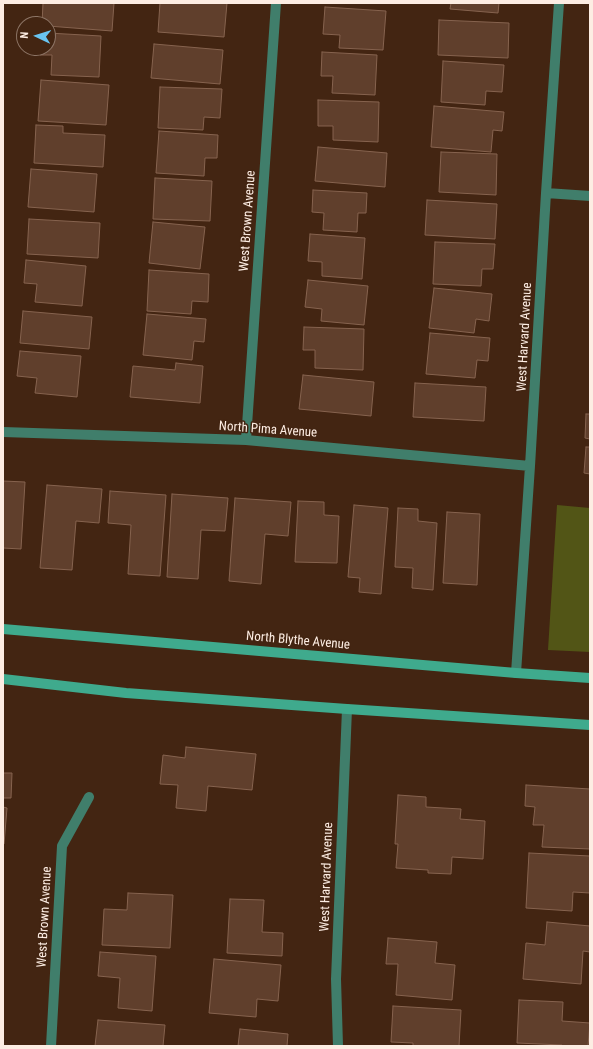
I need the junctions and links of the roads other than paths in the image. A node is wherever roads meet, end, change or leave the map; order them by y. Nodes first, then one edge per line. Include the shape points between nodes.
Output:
1 (276, 3) edge
2 (559, 3) edge
3 (546, 193) junction
4 (590, 196) edge
5 (3, 432) edge
6 (246, 440) junction
7 (530, 466) junction
8 (3, 629) edge
9 (516, 673) junction
10 (590, 678) edge
11 (3, 679) edge
12 (347, 709) junction
13 (590, 725) edge
14 (88, 797) dead end
15 (51, 1046) edge
16 (338, 1046) edge

1 - 6 street, West Brown Avenue
2 - 3 street, West Harvard Avenue
3 - 4 street
3 - 7 street, West Harvard Avenue
5 - 6 street, North Pima Avenue
6 - 7 street, North Pima Avenue
7 - 9 street, West Harvard Avenue
8 - 9 street, North Blythe Avenue
9 - 10 street, North Blythe Avenue
11 - 12 street via 126,693
12 - 13 street
12 - 16 street, West Harvard Avenue via 336,979
14 - 15 street, West Brown Avenue via 62,846

